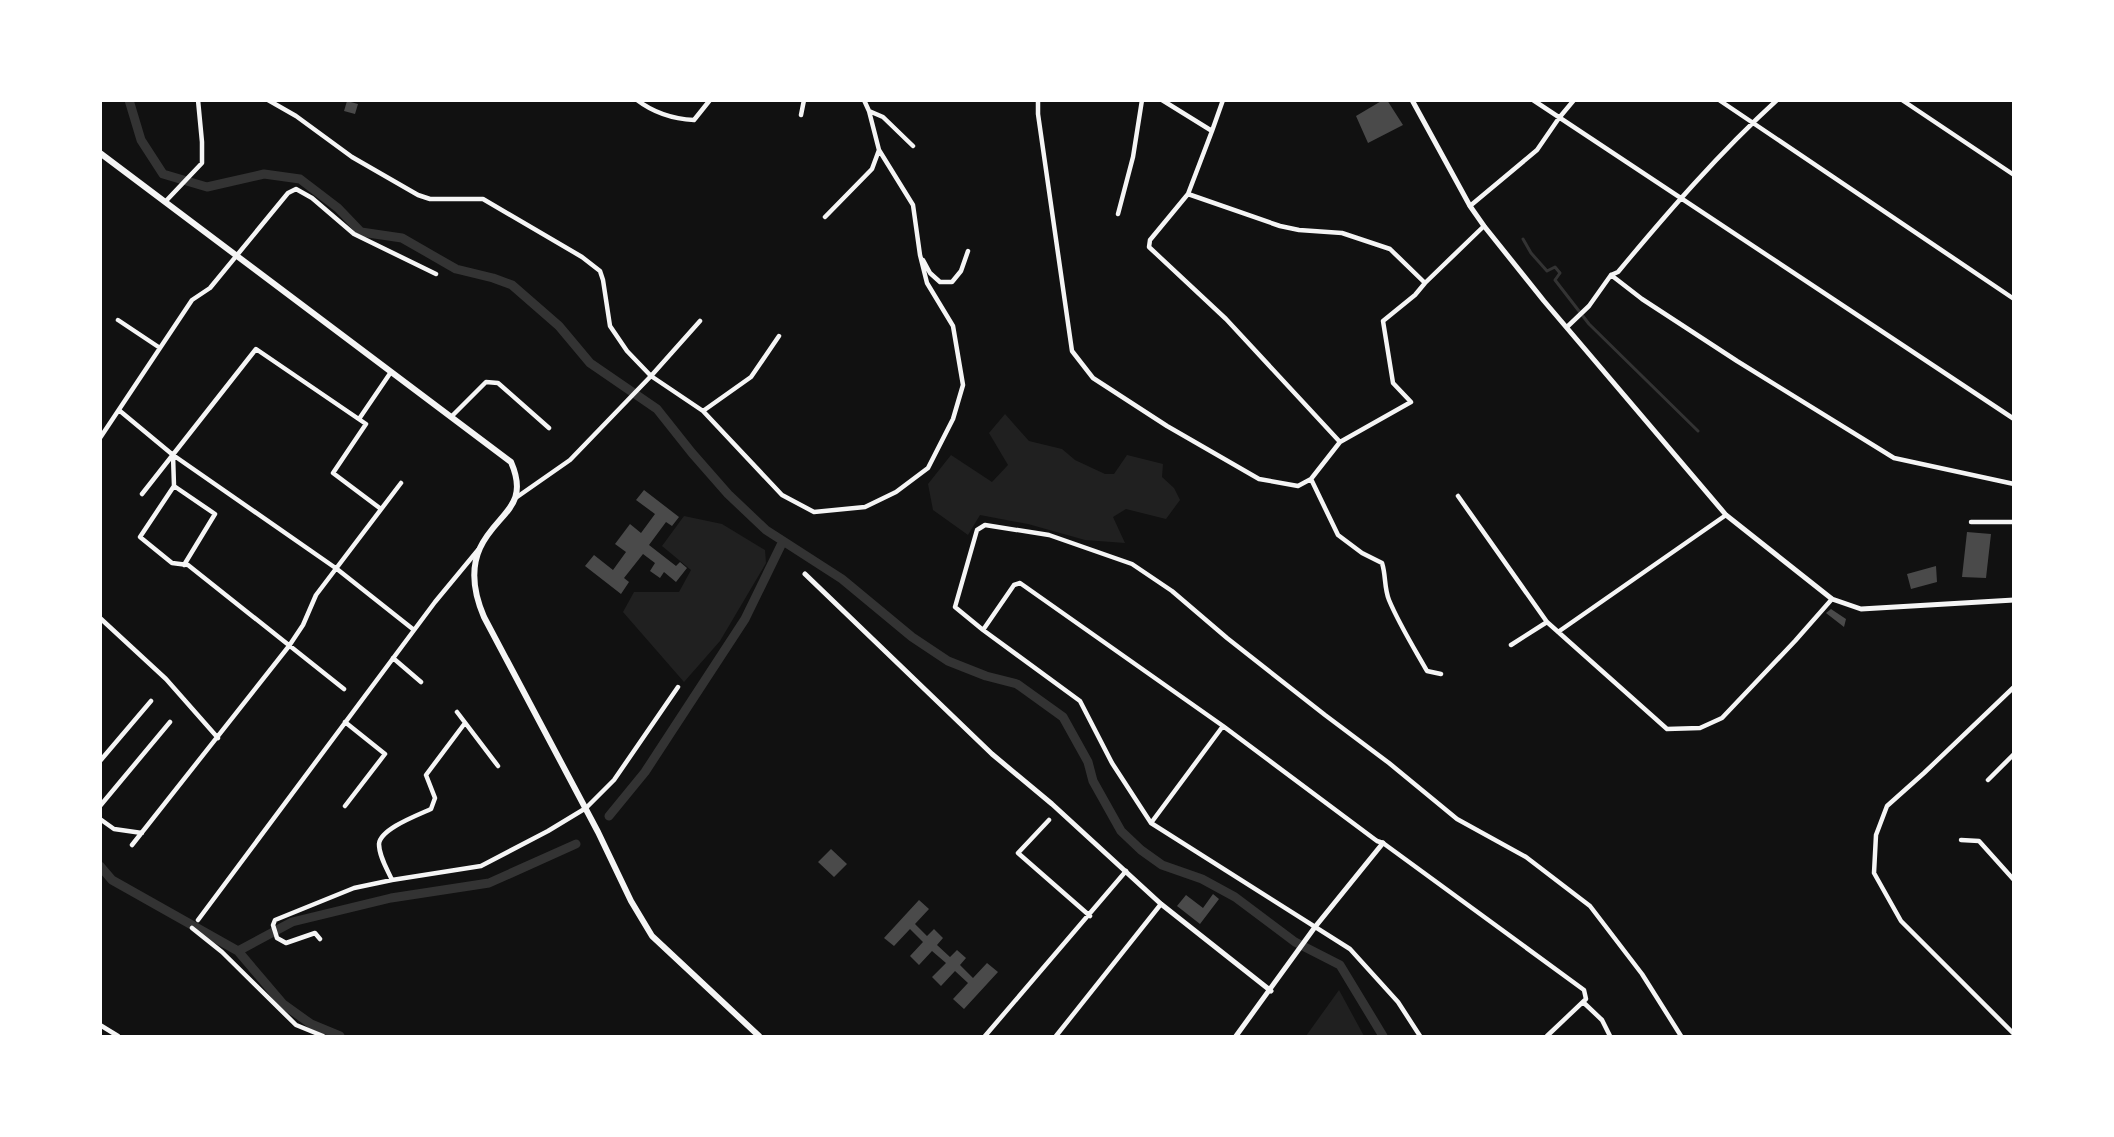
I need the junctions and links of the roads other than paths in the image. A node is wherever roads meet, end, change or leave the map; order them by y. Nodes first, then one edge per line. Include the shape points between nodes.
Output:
1 (198, 100) edge
2 (268, 100) edge
3 (637, 100) edge
4 (710, 100) edge
5 (804, 100) edge
6 (864, 100) edge
7 (1038, 100) edge
8 (1142, 100) edge
9 (1162, 100) edge
10 (1223, 100) edge
11 (1412, 100) edge
12 (1533, 100) edge
13 (1574, 100) edge
14 (1719, 100) edge
15 (1777, 100) edge
16 (1902, 100) edge
17 (869, 111) junction
18 (801, 115) dead end
19 (1558, 118) junction
20 (1753, 122) junction
21 (1212, 131) junction
22 (913, 146) dead end
23 (879, 150) junction
24 (100, 153) edge
25 (2013, 175) edge
26 (1188, 194) junction
27 (1680, 198) junction
28 (165, 202) junction
29 (1470, 206) junction
30 (1118, 214) dead end
31 (825, 217) dead end
32 (1484, 226) junction
33 (968, 251) dead end
34 (235, 255) junction
35 (920, 255) junction
36 (436, 274) dead end
37 (1611, 275) junction
38 (1425, 283) junction
39 (2013, 299) edge
40 (118, 320) dead end
41 (700, 321) dead end
42 (1567, 327) junction
43 (779, 336) dead end
44 (160, 348) junction
45 (391, 372) junction
46 (651, 376) junction
47 (120, 411) junction
48 (703, 411) junction
49 (451, 417) junction
50 (2013, 418) edge
51 (359, 419) junction
52 (549, 428) dead end
53 (100, 438) edge
54 (1340, 442) junction
55 (172, 455) junction
56 (1311, 479) junction
57 (401, 483) dead end
58 (2013, 484) edge
59 (174, 486) junction
60 (142, 494) dead end
61 (1458, 496) dead end
62 (517, 497) junction
63 (381, 509) junction
64 (1726, 515) junction
65 (1971, 522) dead end
66 (2013, 522) edge
67 (480, 548) junction
68 (184, 565) junction
69 (337, 569) junction
70 (805, 574) dead end
71 (1832, 599) junction
72 (2013, 600) edge
73 (100, 618) edge
74 (1547, 622) junction
75 (414, 630) junction
76 (983, 630) junction
77 (1558, 632) junction
78 (1511, 645) dead end
79 (289, 646) junction
80 (393, 657) junction
81 (1441, 674) dead end
82 (421, 682) dead end
83 (678, 687) dead end
84 (2013, 687) edge
85 (344, 689) dead end
86 (151, 701) dead end
87 (457, 712) dead end
88 (170, 722) dead end
89 (345, 722) junction
90 (465, 723) junction
91 (1222, 726) junction
92 (218, 738) junction
93 (2013, 754) edge
94 (100, 761) edge
95 (498, 766) dead end
96 (1988, 780) dead end
97 (100, 806) edge
98 (345, 806) dead end
99 (587, 810) junction
100 (100, 819) edge
101 (1049, 820) dead end
102 (1151, 823) junction
103 (141, 833) junction
104 (1961, 840) dead end
105 (1383, 843) junction
106 (132, 844) dead end
107 (2013, 868) edge
108 (1126, 871) junction
109 (2008, 874) junction
110 (392, 879) junction
111 (2013, 880) edge
112 (1161, 904) junction
113 (1090, 916) junction
114 (198, 920) dead end
115 (1315, 927) junction
116 (192, 928) dead end
117 (320, 939) dead end
118 (1270, 991) junction
119 (1583, 1002) junction
120 (100, 1025) edge
121 (2013, 1034) edge
122 (118, 1036) edge
123 (323, 1036) edge
124 (759, 1036) edge
125 (985, 1036) edge
126 (1056, 1036) edge
127 (1236, 1036) edge
128 (1420, 1036) edge
129 (1547, 1036) edge
130 (1610, 1036) edge
131 (1681, 1036) edge

1 - 28 street via 202,163
2 - 46 street via 352,157 418,195 430,199 483,199 582,257 600,271 610,326
3 - 4 street via 676,119 694,120
5 - 18 street
6 - 17 street
7 - 56 street via 1072,351 1093,378 1259,479 1298,486
8 - 30 street
9 - 21 street
10 - 21 street
11 - 29 street
12 - 19 street
13 - 19 street
14 - 20 street
15 - 20 street
16 - 25 street
17 - 22 street via 883,117
17 - 23 street
19 - 27 street
19 - 29 street via 1536,150
20 - 27 street
20 - 39 street
21 - 26 street
23 - 31 street via 872,169
23 - 35 street via 913,205
24 - 28 main road
26 - 38 street via 1280,226 1342,233 1390,249
26 - 54 street via 1150,240 1149,248 1226,319
27 - 37 street via 1618,272
27 - 50 street
28 - 34 main road
29 - 32 street
32 - 38 street
32 - 42 street
33 - 35 street via 952,282 940,282
34 - 36 street via 288,193 296,189 354,234
34 - 44 street via 210,288 192,300
34 - 45 main road
35 - 48 street via 927,283 953,326 963,385 953,419 928,468 896,492 865,507 814,512 782,495
37 - 42 street
37 - 58 street via 1737,361 1894,458
38 - 54 street via 1383,321 1393,383 1411,402
40 - 44 street
41 - 46 street
42 - 64 street
43 - 48 street via 751,377
44 - 47 street
45 - 49 main road
45 - 51 street
46 - 48 street
46 - 62 street via 570,460
47 - 53 street
47 - 55 street
49 - 52 street via 486,382 498,383
49 - 62 main road via 512,462 518,477
51 - 55 street via 256,350
51 - 63 street via 366,424 333,473
54 - 56 street
55 - 59 street
55 - 60 street
55 - 69 street
56 - 81 street via 1338,535 1382,563 1387,597 1405,631 1427,671
57 - 63 street
59 - 68 street via 214,514
59 - 68 street via 140,537 172,563
61 - 74 street
62 - 67 main road
63 - 69 street
64 - 71 street
64 - 77 street
65 - 66 street
67 - 75 street
67 - 99 main road via 475,570 476,599 483,617
68 - 79 street
69 - 75 street
69 - 79 street via 316,596
70 - 108 street via 992,754
71 - 72 street via 1861,609
71 - 77 street via 1722,718 1700,728 1667,729
73 - 92 street via 166,679
74 - 77 street
74 - 78 street
75 - 80 street
76 - 91 street via 1014,585 1020,583
76 - 102 street via 1080,701 1112,763
76 - 131 street via 954,607 975,535 985,525 1049,535 1131,564 1172,591 1457,819 1526,857 1590,906 1642,974
79 - 85 street
79 - 92 street
80 - 82 street
80 - 89 street
83 - 99 street via 614,780
84 - 121 street via 1887,806 1876,835 1874,873 1901,921
86 - 94 street
87 - 90 street
88 - 97 street
89 - 98 street via 385,754
89 - 114 street
90 - 95 street
90 - 110 street via 426,775 435,798 431,809 385,832 379,842
91 - 102 street
91 - 105 street
92 - 103 street
93 - 96 street
99 - 110 street via 481,866
99 - 124 main road via 652,936
100 - 103 street via 114,830
101 - 113 street via 1018,853
102 - 115 street
103 - 106 street
104 - 109 street via 1979,841
105 - 115 street
105 - 119 street via 1584,990
107 - 109 street
108 - 112 street
108 - 113 street
109 - 111 street
110 - 117 street via 354,888 275,920 273,925 277,938 286,943 315,933
112 - 118 street
112 - 126 street
113 - 125 street
115 - 118 street
115 - 128 street via 1350,949 1398,1002
116 - 123 street via 296,1025
118 - 127 street
119 - 129 street
119 - 130 street via 1602,1020
120 - 122 street

